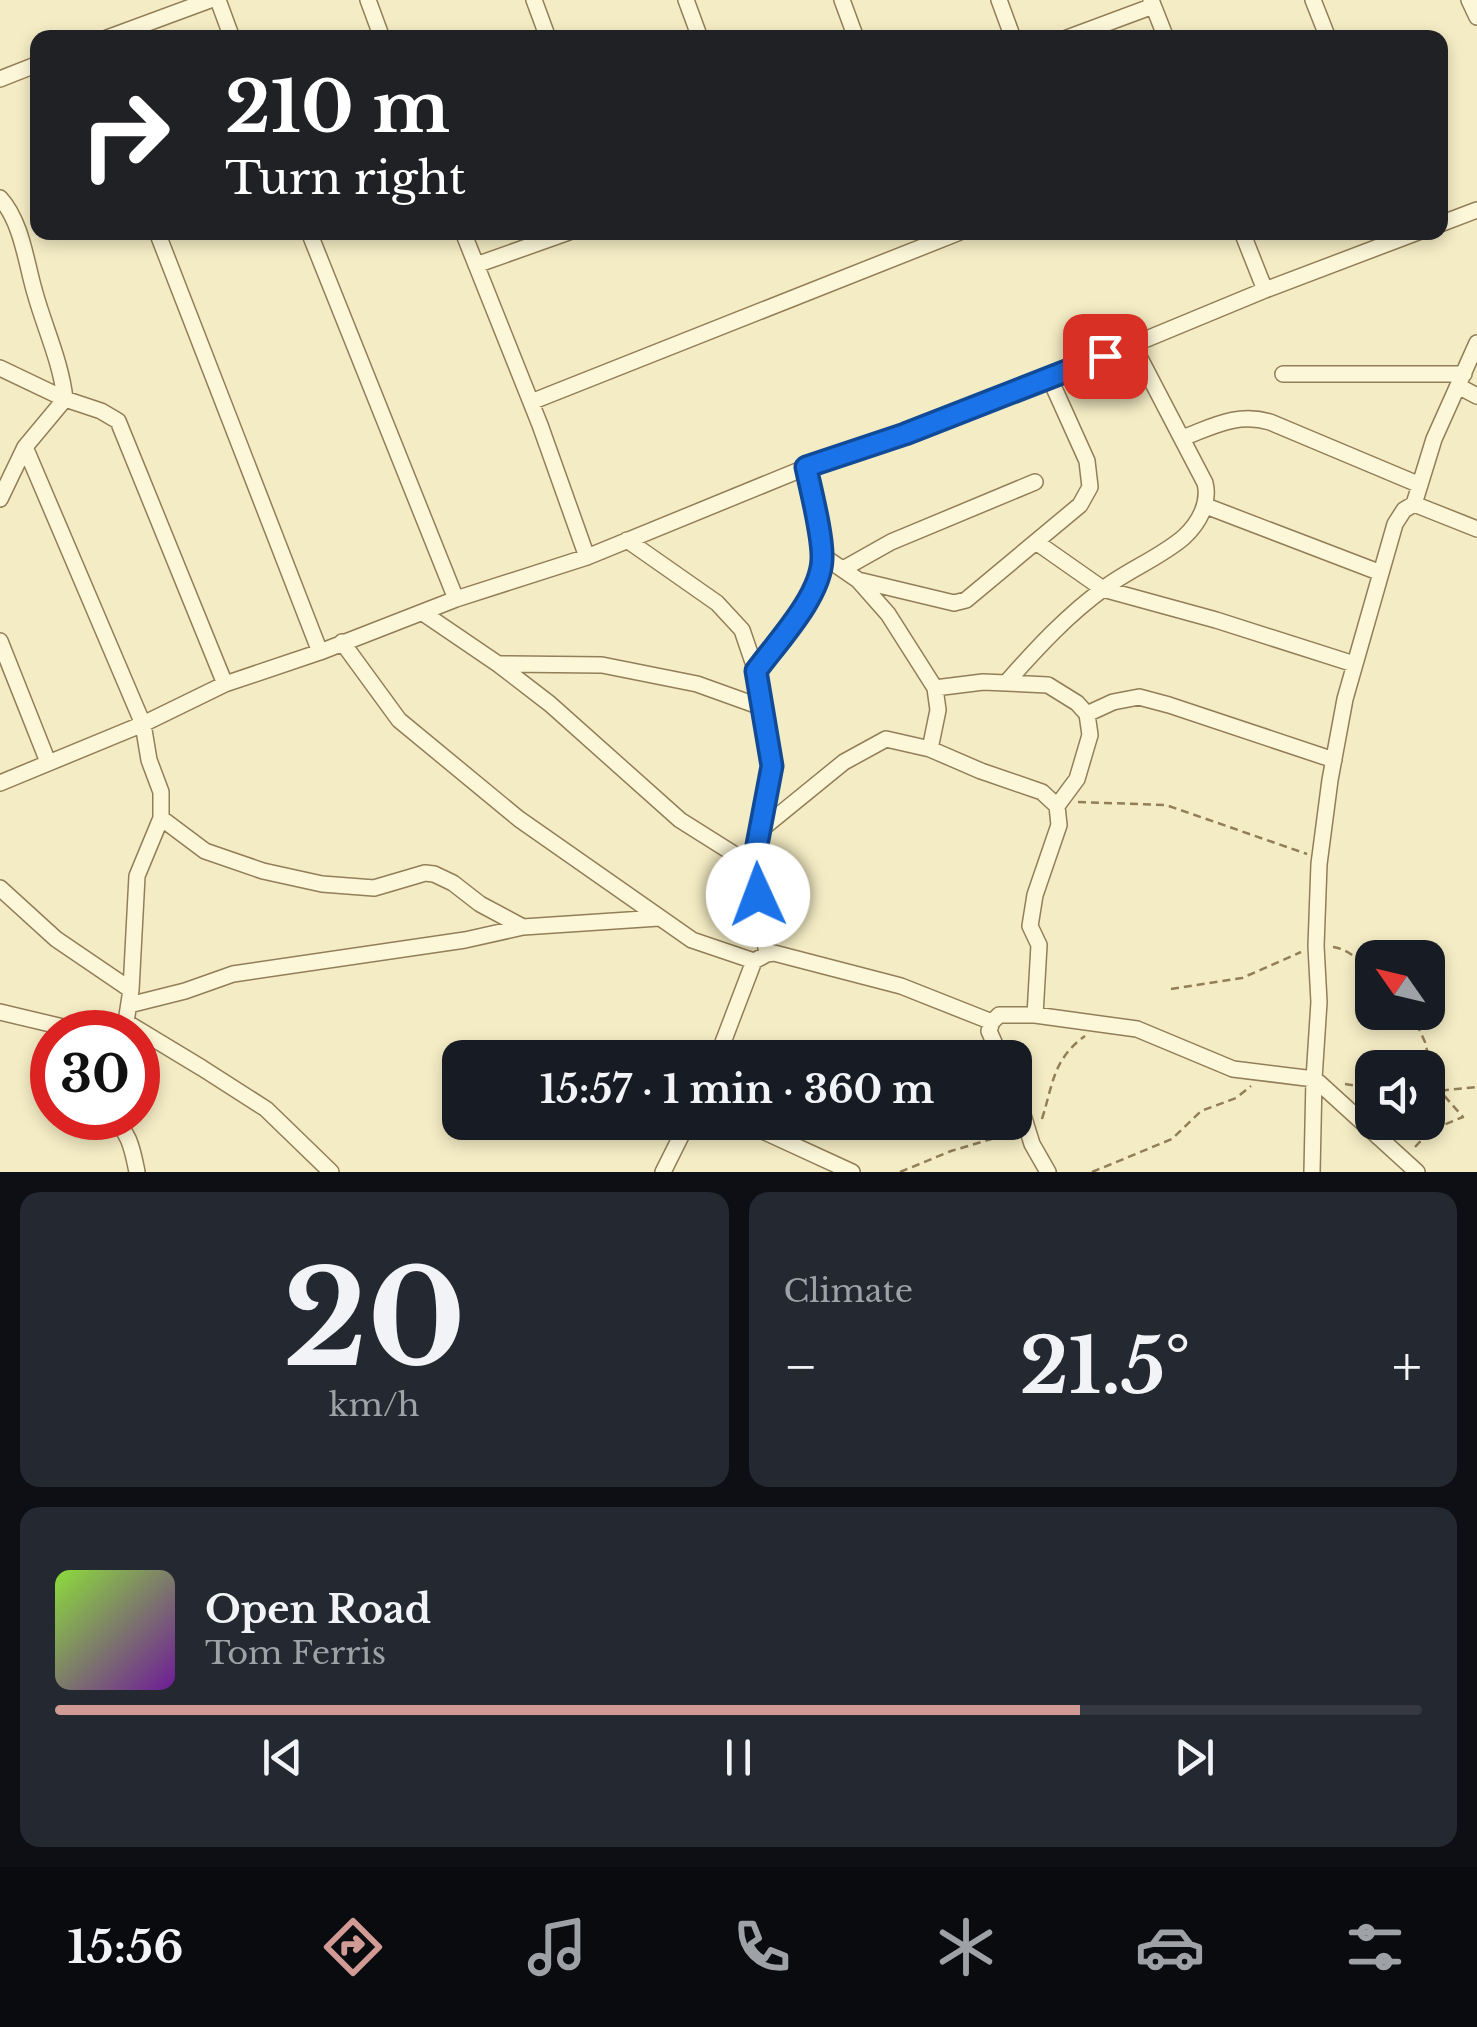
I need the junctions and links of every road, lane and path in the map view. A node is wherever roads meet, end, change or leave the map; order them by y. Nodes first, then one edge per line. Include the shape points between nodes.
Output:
1 (214, 0) edge
2 (368, 0) edge
3 (534, 0) edge
4 (686, 0) edge
5 (842, 0) edge
6 (999, 0) edge
7 (1312, 0) edge
8 (1469, 0) edge
9 (1152, 3) edge
10 (1477, 17) edge
11 (130, 30) edge
12 (228, 30) edge
13 (379, 30) edge
14 (545, 30) edge
15 (697, 30) edge
16 (853, 30) edge
17 (1010, 30) edge
18 (1087, 30) edge
19 (1163, 30) edge
20 (1325, 30) edge
21 (30, 67) edge
22 (0, 78) edge
23 (0, 198) edge
24 (1477, 210) edge
25 (1448, 221) edge
26 (160, 240) edge
27 (312, 240) edge
28 (466, 240) edge
29 (546, 240) edge
30 (940, 240) edge
31 (1245, 240) edge
32 (1395, 240) edge
33 (476, 265) junction
34 (1265, 290) junction
35 (1477, 343) edge
36 (1133, 345) junction
37 (0, 368) edge
38 (1283, 374) dead end
39 (1050, 379) junction
40 (1461, 380) junction
41 (1477, 396) edge
42 (65, 399) junction
43 (532, 402) junction
44 (1182, 438) junction
45 (25, 447) junction
46 (806, 467) junction
47 (1035, 482) dead end
48 (1420, 485) junction
49 (0, 499) edge
50 (1414, 504) junction
51 (1206, 506) junction
52 (1477, 530) edge
53 (627, 540) junction
54 (1036, 542) junction
55 (823, 556) junction
56 (587, 557) junction
57 (843, 570) junction
58 (1381, 573) junction
59 (858, 580) junction
60 (1103, 588) junction
61 (456, 599) junction
62 (423, 613) junction
63 (0, 641) edge
64 (342, 642) junction
65 (320, 652) junction
66 (498, 664) junction
67 (1354, 664) junction
68 (756, 671) junction
69 (226, 684) junction
70 (1006, 684) junction
71 (935, 688) junction
72 (762, 708) junction
73 (1087, 714) junction
74 (143, 724) junction
75 (930, 749) junction
76 (1334, 760) junction
77 (48, 762) junction
78 (0, 783) edge
79 (1057, 806) junction
80 (161, 818) junction
81 (758, 832) junction
82 (1320, 859) junction
83 (753, 866) junction
84 (0, 888) edge
85 (659, 918) junction
86 (522, 927) junction
87 (1316, 946) junction
88 (760, 957) junction
89 (1355, 957) edge
90 (1171, 989) dead end
91 (130, 997) junction
92 (127, 1010) edge
93 (0, 1012) edge
94 (1035, 1015) junction
95 (30, 1019) edge
96 (992, 1022) junction
97 (1088, 1034) dead end
98 (725, 1040) edge
99 (993, 1040) edge
100 (160, 1047) edge
101 (1266, 1073) junction
102 (1315, 1080) junction
103 (1477, 1087) edge
104 (1445, 1090) edge
105 (1445, 1096) edge
106 (1445, 1124) edge
107 (1032, 1128) edge
108 (128, 1140) edge
109 (679, 1140) edge
110 (782, 1140) edge
111 (1008, 1140) edge
112 (1031, 1140) edge
113 (1421, 1140) edge
114 (1402, 1160) junction
115 (136, 1172) edge
116 (331, 1172) edge
117 (663, 1172) edge
118 (852, 1172) edge
119 (900, 1172) edge
120 (1048, 1172) edge
121 (1092, 1172) edge
122 (1312, 1172) edge
123 (1417, 1172) edge

1 - 11 street
1 - 12 street
2 - 13 street
3 - 14 street
4 - 15 street
5 - 16 street
6 - 17 street
7 - 20 street
8 - 10 street
9 - 18 street
9 - 19 street
21 - 22 street
23 - 42 street via 21,243
24 - 25 street
26 - 65 street
27 - 61 street
28 - 33 street
29 - 33 street
30 - 43 street
31 - 34 street
32 - 34 street
33 - 43 street
34 - 36 street
35 - 40 street
36 - 39 street
36 - 44 street
37 - 42 street
38 - 40 street
39 - 46 street
39 - 54 street via 1086,460 1090,487 1080,505
40 - 41 street
40 - 48 street
42 - 45 street
42 - 69 street via 118,421
43 - 56 street
44 - 48 street via 1252,417
44 - 51 street via 1205,483
45 - 49 street
45 - 74 street
46 - 53 street
46 - 55 street
47 - 57 street via 891,542
48 - 50 street
50 - 52 street
50 - 58 street via 1395,524
51 - 58 street
51 - 60 street via 1186,536
53 - 56 street
53 - 68 street via 717,603 742,630
54 - 59 street via 954,603
54 - 60 street
55 - 57 street
55 - 68 street via 819,579
56 - 61 street
57 - 59 street
58 - 67 street
59 - 71 street
60 - 67 street
60 - 70 street
61 - 62 street
62 - 64 street
62 - 66 street
63 - 77 street
64 - 65 street
64 - 85 street via 398,720 519,819
65 - 69 street
66 - 72 street via 602,665 698,684
66 - 83 street via 680,820
67 - 76 street
68 - 72 street
69 - 74 street
70 - 71 street
70 - 73 street via 1048,685
71 - 75 street
72 - 81 street via 772,766
73 - 76 street via 1138,697
73 - 79 street via 1090,735 1077,779
74 - 77 street
74 - 80 street
75 - 79 street via 1042,792
75 - 81 street via 886,740 844,762
76 - 82 street
77 - 78 street
79 - 82 path via 1166,805
79 - 94 street via 1059,825 1030,926 1039,945
80 - 86 street via 206,851 322,884 374,888 434,874
80 - 91 street via 137,876
81 - 83 street
82 - 87 street
83 - 88 street
84 - 91 street
85 - 86 street
85 - 88 street via 692,940
86 - 91 street
87 - 89 path
87 - 90 path via 1242,978
87 - 102 street
88 - 96 street via 774,953 901,986
88 - 98 street
91 - 92 street
93 - 95 street
94 - 96 street via 999,1015
94 - 101 street via 1138,1028 1233,1069
96 - 99 street
97 - 107 path via 1057,1066
100 - 116 street via 266,1110
101 - 102 street
101 - 121 path via 1236,1098 1201,1111 1172,1139
102 - 114 street
102 - 122 street
103 - 104 path
105 - 106 path via 1463,1116
108 - 115 street
109 - 117 street
110 - 118 street
111 - 119 path via 951,1151
112 - 120 street
113 - 114 path
114 - 123 street

